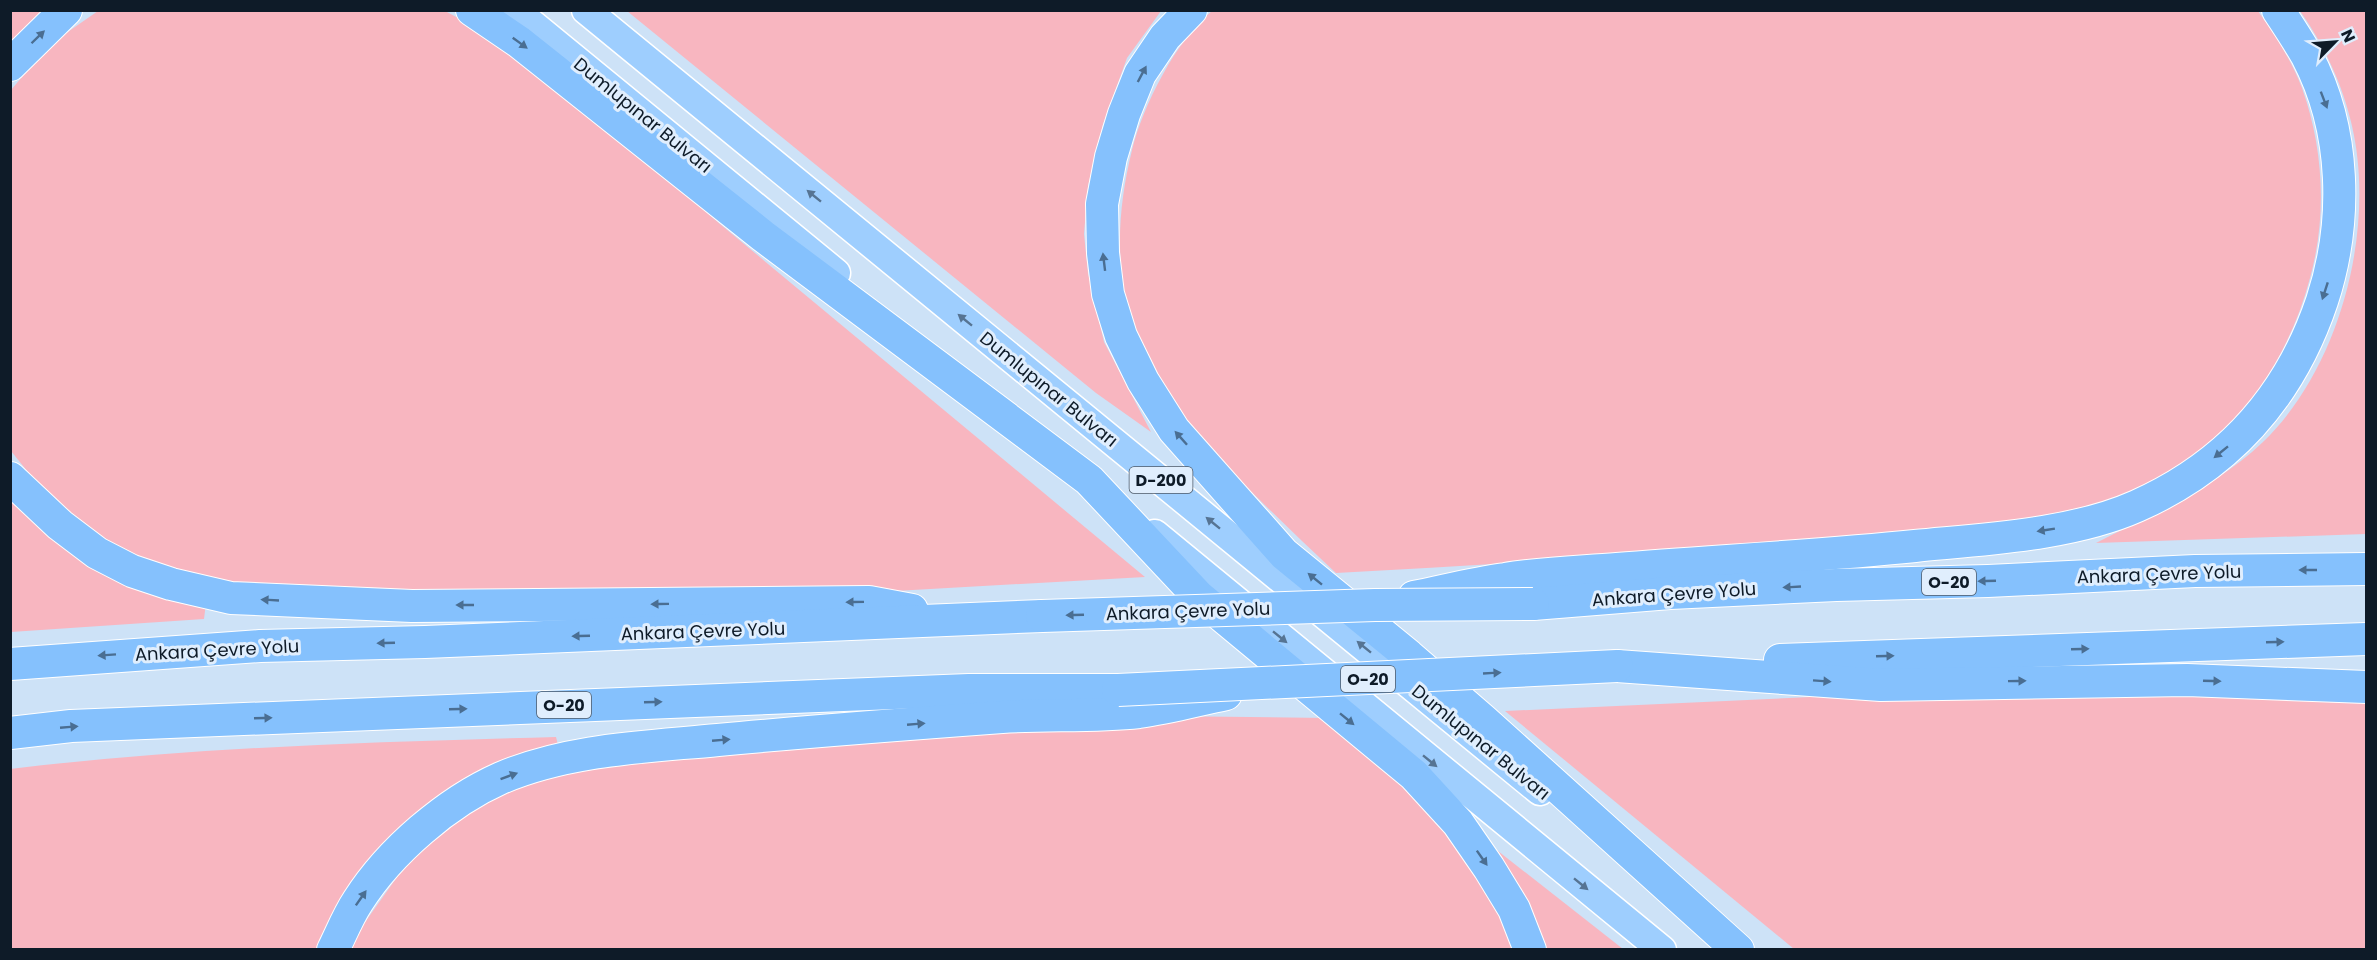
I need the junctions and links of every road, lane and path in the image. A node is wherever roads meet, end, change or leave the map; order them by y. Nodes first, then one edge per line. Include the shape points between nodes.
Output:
1 (66, 10) edge
2 (472, 10) edge
3 (515, 10) edge
4 (586, 10) edge
5 (1191, 10) edge
6 (2278, 10) edge
7 (10, 65) edge
8 (10, 478) edge
9 (1089, 480) junction
10 (2367, 569) edge
11 (1375, 605) junction
12 (975, 621) junction
13 (2367, 639) edge
14 (10, 664) edge
15 (1617, 666) junction
16 (2367, 687) edge
17 (1129, 701) junction
18 (10, 733) edge
19 (333, 950) edge
20 (1530, 950) edge
21 (1662, 950) edge
22 (1737, 950) edge

7 -> 1 highway
2 -> 9 highway via 519,42 763,236
3 - 9 highway, Dumlupınar Bulvarı / D-200
22 -> 4 highway, Dumlupınar Bulvarı / D-200
22 -> 5 highway via 1458,699 1284,554 1174,430 1143,381 1121,336 1108,294 1102,204 1111,157 1140,74 1165,37
6 -> 11 highway, bridge via 2308,57 2328,112 2339,164 2340,218 2329,280 2312,331 2264,413 2225,450 2180,484 2135,507 2084,524 1994,538 1848,553 1506,578
12 -> 8 highway via 869,602 411,606 231,598 161,581 97,553
9 -> 20 highway via 1198,596 1414,775 1458,822 1489,868 1514,909
9 -> 21 highway, Dumlupınar Bulvarı / D-200
10 -> 11 highway, Ankara Çevre Yolu / O-20, bridge via 2195,571 1836,585 1533,604
11 -> 12 highway, Ankara Çevre Yolu / O-20, bridge
12 -> 14 highway, Ankara Çevre Yolu / O-20 via 260,646
15 -> 13 highway, O-20
15 -> 16 highway via 1881,685 2187,680
17 -> 15 highway, O-20, bridge via 1284,683
18 -> 17 highway, O-20 via 83,726 969,690
19 -> 17 highway via 357,901 408,842 444,811 475,792 545,764 648,746 1005,717

